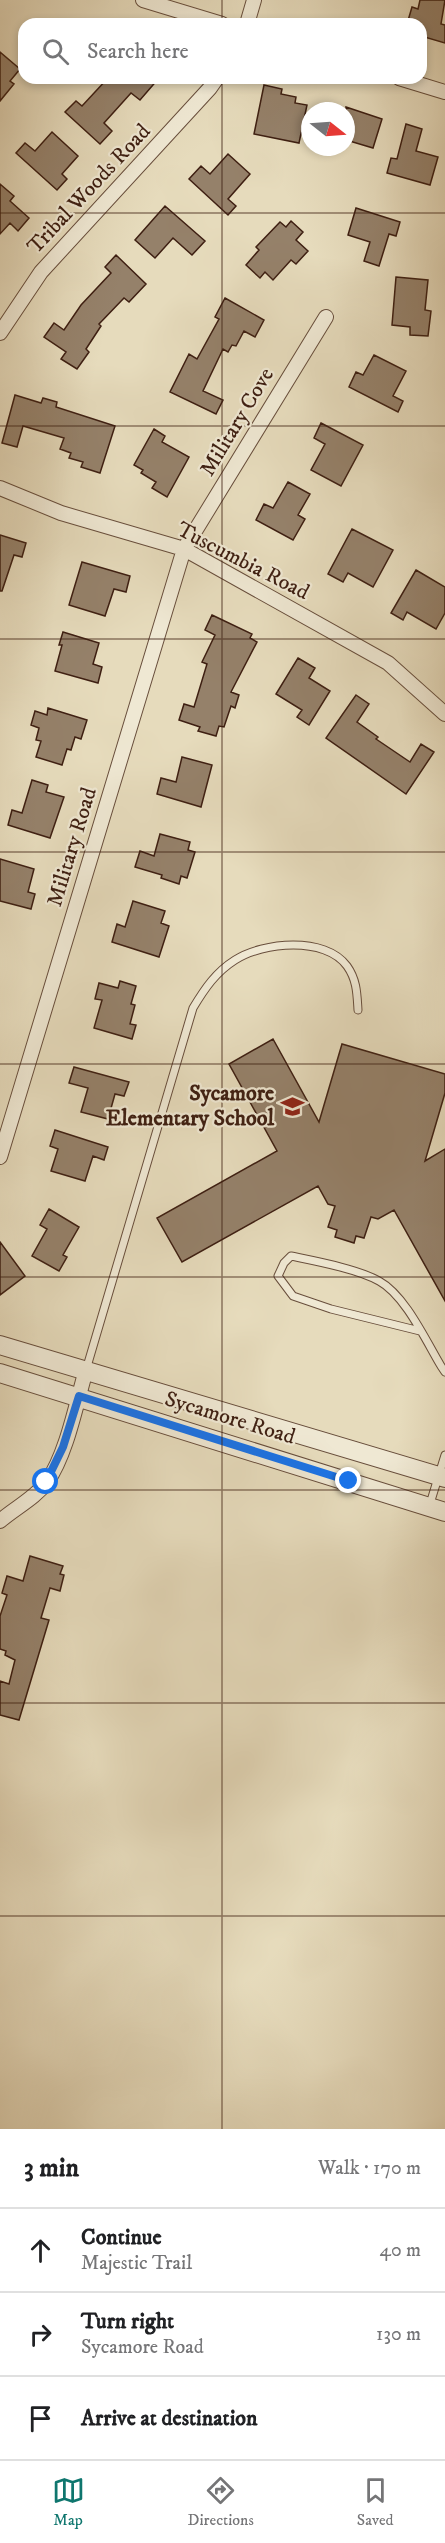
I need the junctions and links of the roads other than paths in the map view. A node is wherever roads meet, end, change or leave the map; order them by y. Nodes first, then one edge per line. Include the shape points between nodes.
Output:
1 (143, 0) edge
2 (254, 0) edge
3 (202, 18) edge
4 (249, 18) edge
5 (213, 84) edge
6 (419, 84) edge
7 (445, 92) edge
8 (326, 317) dead end
9 (0, 333) edge
10 (0, 488) edge
11 (184, 549) junction
12 (445, 714) edge
13 (358, 1010) dead end
14 (0, 1157) edge
15 (420, 1331) junction
16 (0, 1345) edge
17 (86, 1370) junction
18 (445, 1372) edge
19 (0, 1373) edge
20 (79, 1396) junction
21 (445, 1455) edge
22 (441, 1477) edge
23 (437, 1509) edge
24 (0, 1521) edge

1 - 3 street
2 - 4 street
5 - 9 street, Tribal Woods Road via 41,272
6 - 7 street
8 - 11 street, Military Cove
10 - 11 street, Tuscumbia Road via 61,513
11 - 12 street, Tuscumbia Road via 388,663
11 - 14 street, Military Road
13 - 17 lane via 356,982 346,964 332,954 300,945 256,949 222,969 207,985 194,1008
15 - 15 lane via 399,1298 380,1281 291,1256 278,1276 293,1296
15 - 18 lane
16 - 17 street, Sycamore Road
17 - 20 street
17 - 22 street, Sycamore Road
19 - 20 street, Sycamore Road
20 - 23 street, Sycamore Road
20 - 24 street via 63,1447 46,1482
21 - 22 lane
22 - 23 lane

